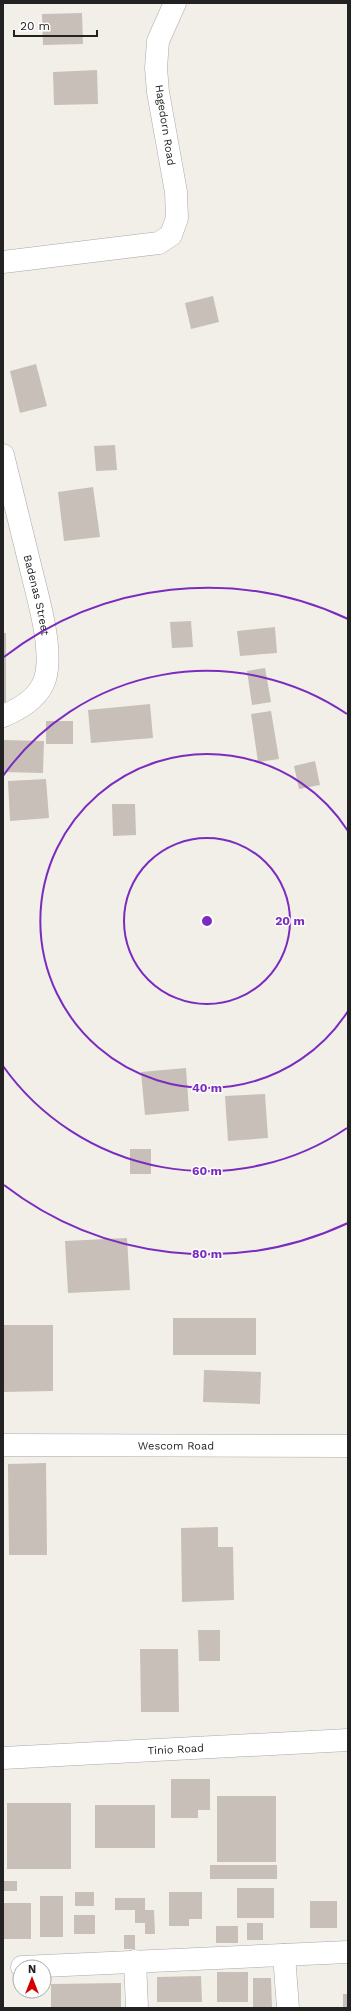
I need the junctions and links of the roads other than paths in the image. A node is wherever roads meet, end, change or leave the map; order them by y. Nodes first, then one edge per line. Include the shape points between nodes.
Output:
1 (175, 3) edge
2 (3, 262) edge
3 (3, 455) edge
4 (3, 716) edge
5 (3, 1446) edge
6 (348, 1446) edge
7 (348, 1740) edge
8 (3, 1758) edge
9 (348, 1952) edge
10 (284, 1955) junction
11 (136, 1962) junction
12 (52, 1966) edge
13 (137, 2008) edge
14 (288, 2008) edge

1 - 2 street, Hagedorn Road via 158,41 156,68 176,192 177,218 171,235 159,243
3 - 4 street, Badenas Street via 44,624 47,656 45,678 40,691 24,705
5 - 6 street, Wescom Road
7 - 8 street, Tinio Road
9 - 10 street
10 - 11 street
10 - 14 street
11 - 12 street
11 - 13 street

